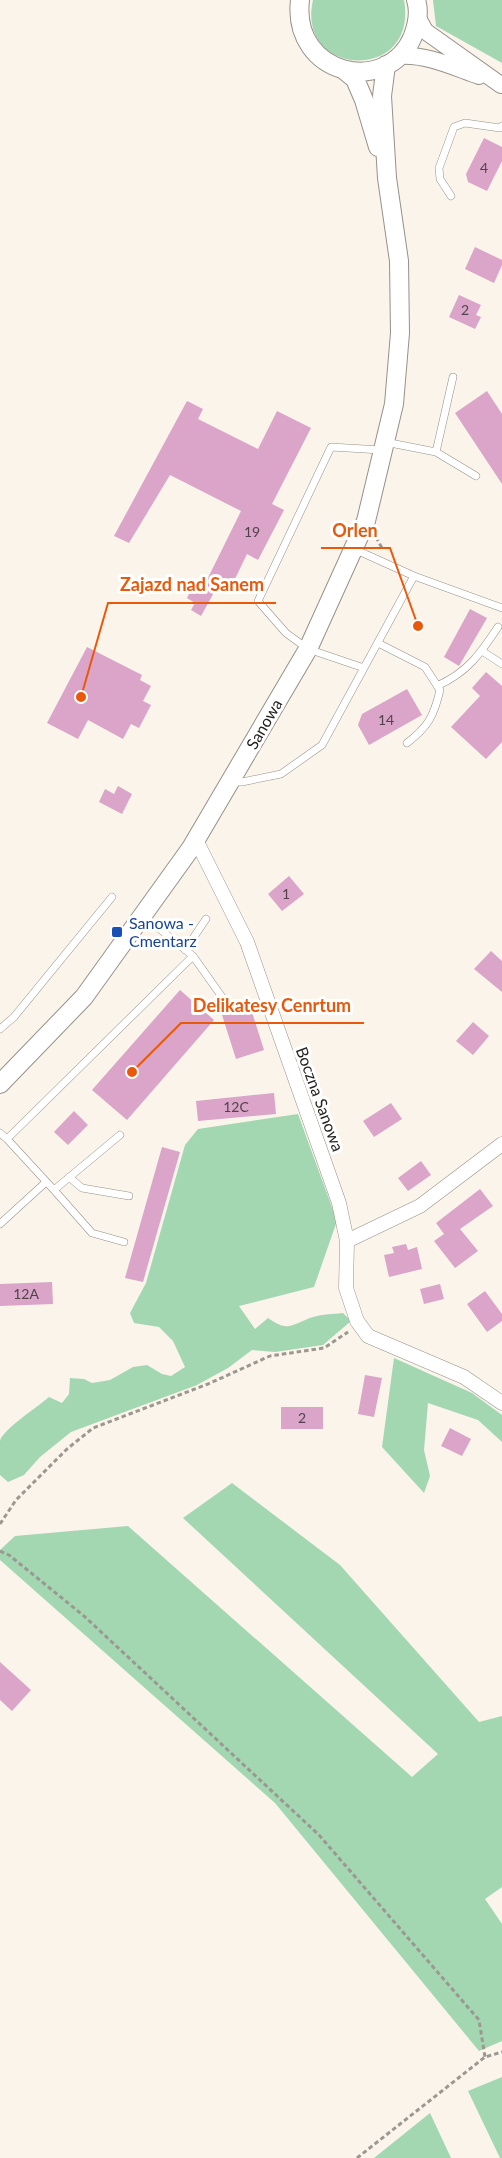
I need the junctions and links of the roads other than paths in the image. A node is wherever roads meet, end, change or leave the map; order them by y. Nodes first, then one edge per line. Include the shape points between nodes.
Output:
1 (300, 0) edge
2 (417, 9) edge
3 (392, 61) junction
4 (344, 70) junction
5 (502, 85) edge
6 (502, 126) edge
7 (387, 178) junction
8 (451, 196) dead end
9 (453, 376) dead end
10 (384, 446) junction
11 (436, 452) junction
12 (476, 476) dead end
13 (354, 549) junction
14 (414, 576) junction
15 (502, 608) edge
16 (498, 627) dead end
17 (378, 643) junction
18 (308, 649) junction
19 (482, 651) junction
20 (502, 664) edge
21 (364, 668) junction
22 (437, 686) junction
23 (407, 743) dead end
24 (230, 782) junction
25 (196, 840) junction
26 (112, 897) dead end
27 (143, 915) junction
28 (206, 919) dead end
29 (186, 950) junction
30 (193, 956) junction
31 (222, 998) dead end
32 (0, 1029) edge
33 (0, 1084) edge
34 (0, 1133) edge
35 (120, 1135) dead end
36 (7, 1139) junction
37 (502, 1144) edge
38 (69, 1177) junction
39 (46, 1182) junction
40 (54, 1190) junction
41 (129, 1196) dead end
42 (0, 1224) edge
43 (347, 1241) junction
44 (124, 1242) dead end
45 (502, 1403) edge

1 - 4 main road via 301,32 310,48 323,61
2 - 3 main road via 411,40
2 - 5 street via 425,31
3 - 4 main road via 367,71
3 - 5 street via 412,55
3 - 7 main road via 382,96
4 - 7 main road via 355,79 364,100
6 - 8 lane via 465,123 454,127 439,168 440,179
7 - 10 main road, Sanowa via 399,261 400,303 394,404
9 - 11 lane
10 - 11 lane
10 - 13 main road, Sanowa via 366,521
10 - 18 lane via 331,447 258,601 286,633
11 - 12 lane
13 - 14 lane
13 - 18 main road, Sanowa
14 - 15 lane
14 - 17 lane
16 - 19 lane
17 - 21 lane
17 - 22 lane via 425,667
18 - 21 lane
18 - 24 main road, Sanowa
19 - 20 lane
19 - 22 lane via 454,678
21 - 24 lane via 322,744 281,774
22 - 23 lane via 440,690 435,712 423,730
24 - 25 main road, Sanowa
25 - 27 main road, Sanowa
25 - 43 street, Boczna Sanowa via 247,942 339,1203
26 - 32 lane
27 - 29 lane
27 - 33 main road, Sanowa via 84,997
28 - 29 lane
29 - 30 lane
30 - 31 lane
30 - 36 lane
34 - 36 lane
35 - 38 lane
36 - 39 lane
37 - 43 street via 420,1206
38 - 40 lane
38 - 41 lane via 82,1188
39 - 40 lane
39 - 42 lane
40 - 44 lane via 92,1233
43 - 45 street, Boczna Sanowa via 346,1288 357,1321 368,1336 464,1377

